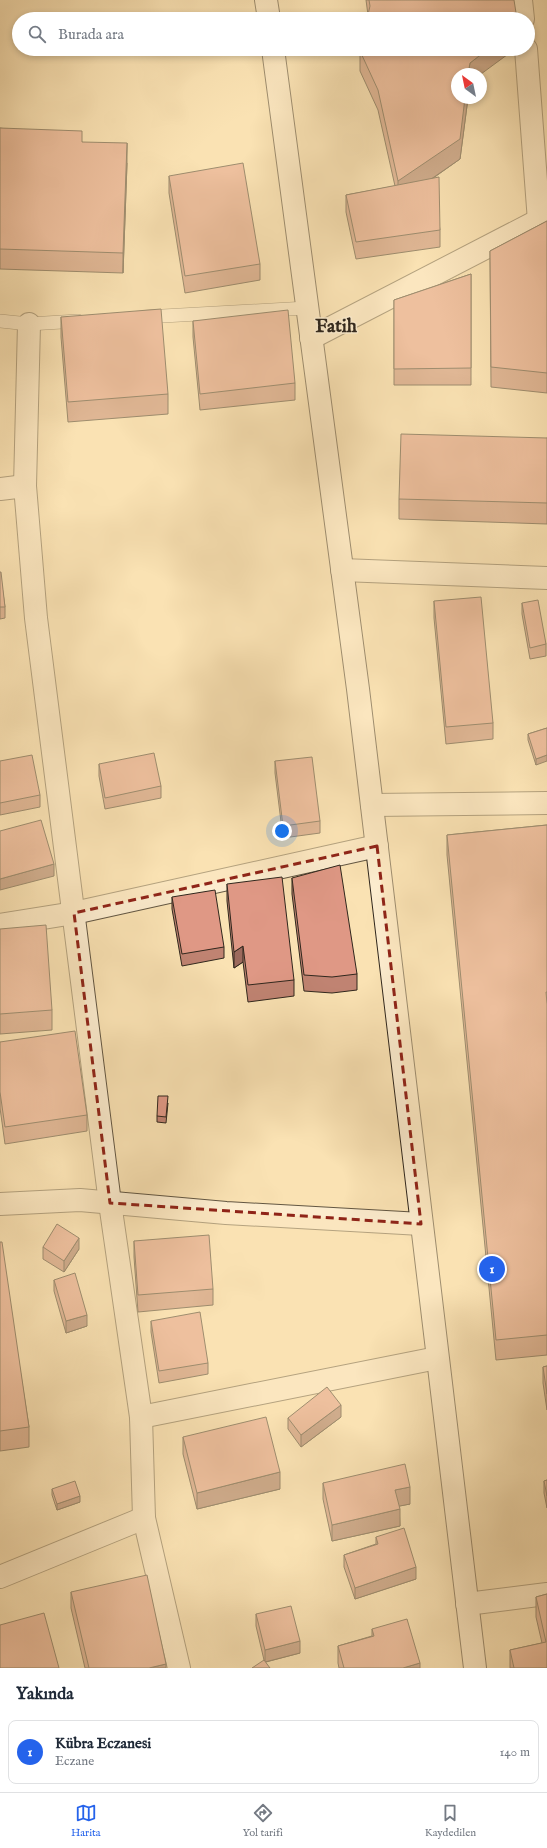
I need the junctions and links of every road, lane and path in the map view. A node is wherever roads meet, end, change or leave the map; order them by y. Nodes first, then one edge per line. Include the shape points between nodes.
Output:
1 (266, 0) edge
2 (521, 0) edge
3 (268, 12) edge
4 (522, 12) edge
5 (274, 56) edge
6 (527, 56) edge
7 (543, 218) edge
8 (307, 308) junction
9 (132, 318) edge
10 (92, 320) edge
11 (0, 321) edge
12 (29, 324) junction
13 (311, 338) junction
14 (25, 486) junction
15 (0, 489) edge
16 (342, 570) junction
17 (547, 578) edge
18 (547, 803) edge
19 (372, 804) junction
20 (376, 846) junction
21 (74, 913) junction
22 (0, 926) edge
23 (110, 1203) junction
24 (0, 1204) edge
25 (422, 1224) junction
26 (437, 1358) junction
27 (141, 1417) junction
28 (144, 1518) junction
29 (0, 1577) edge
30 (547, 1594) edge
31 (466, 1604) junction
32 (179, 1668) edge
33 (475, 1668) edge

1 - 3 street
2 - 4 street
5 - 8 street
6 - 7 street
7 - 13 street
8 - 9 lane
8 - 13 street
10 - 12 lane
11 - 12 lane
12 - 14 street
13 - 16 street
14 - 15 street
14 - 21 street via 36,618
16 - 17 street
16 - 19 street
18 - 19 street
19 - 20 street
20 - 21 street
20 - 25 street
21 - 22 street
21 - 23 street
23 - 24 street via 80,1200
23 - 25 street via 226,1213
23 - 27 street
25 - 26 street
26 - 27 street
26 - 31 street
27 - 28 street
28 - 29 street
28 - 32 street
30 - 31 street
31 - 33 street

